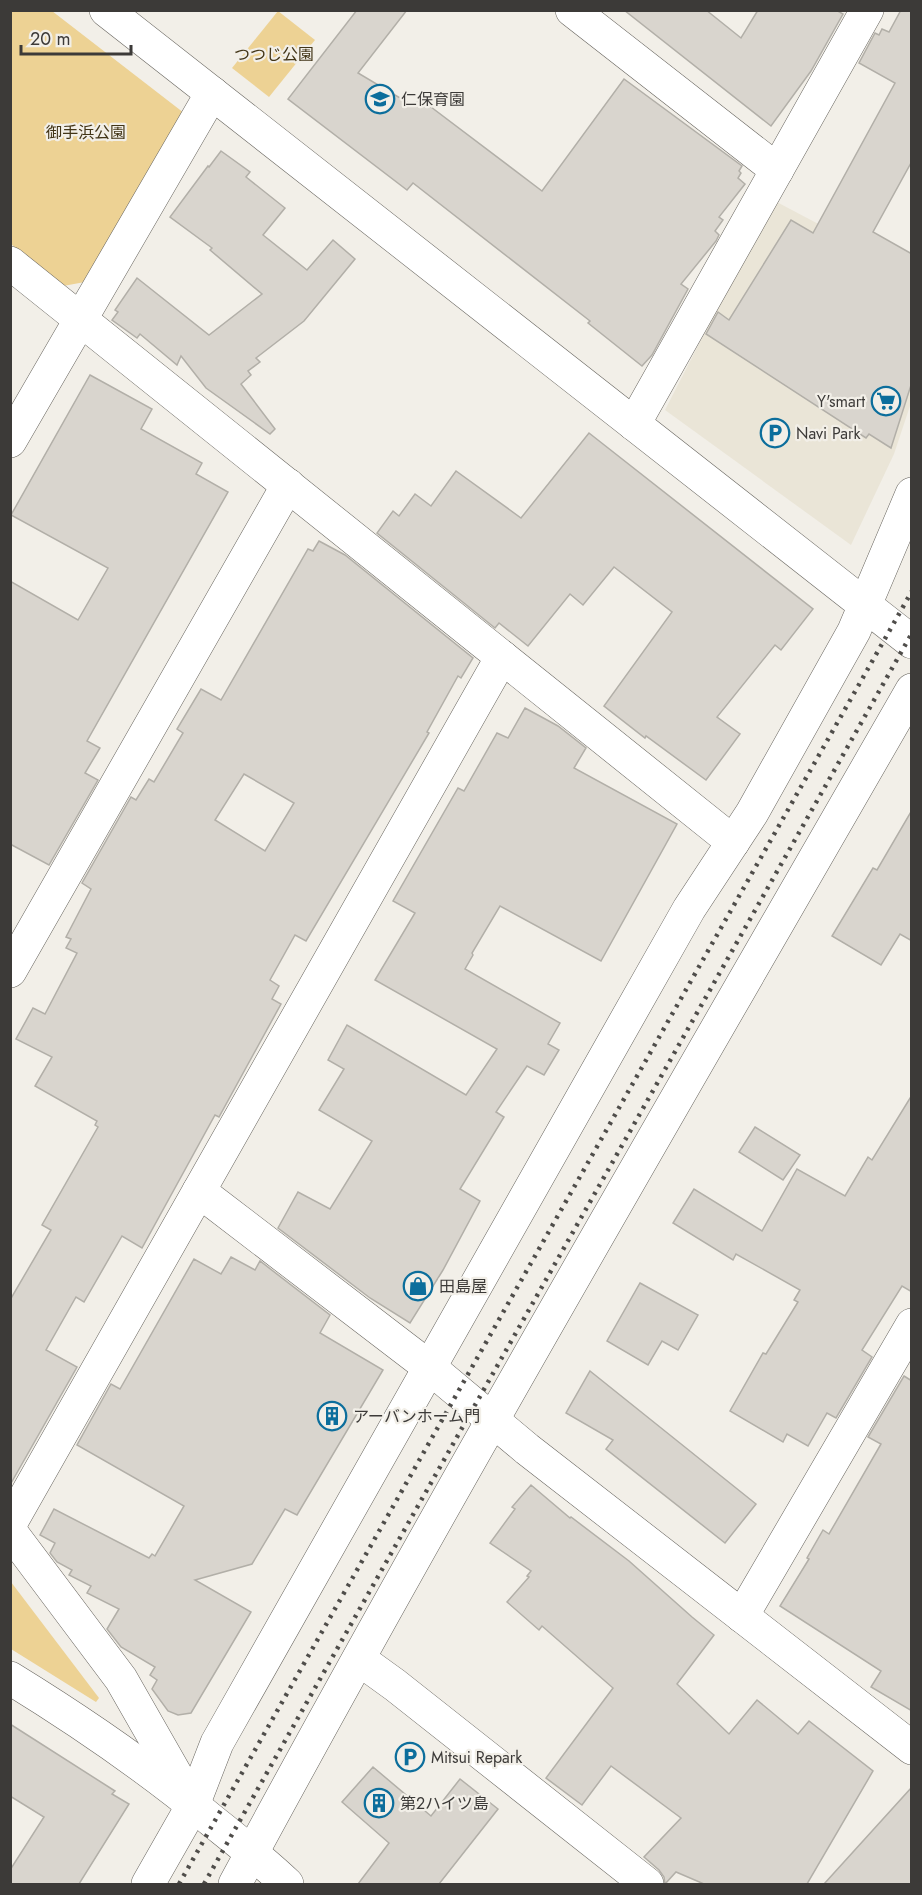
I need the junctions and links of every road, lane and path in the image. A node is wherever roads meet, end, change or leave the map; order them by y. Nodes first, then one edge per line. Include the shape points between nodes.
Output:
1 (106, 10) edge
2 (572, 10) edge
3 (867, 10) edge
4 (212, 93) junction
5 (777, 170) junction
6 (10, 263) edge
7 (81, 320) junction
8 (634, 424) junction
9 (10, 441) edge
10 (288, 485) junction
11 (912, 494) edge
12 (866, 606) junction
13 (912, 642) edge
14 (502, 657) junction
15 (912, 690) edge
16 (733, 842) junction
17 (10, 971) edge
18 (199, 1191) junction
19 (912, 1325) edge
20 (429, 1367) junction
21 (493, 1420) junction
22 (10, 1524) edge
23 (10, 1532) edge
24 (742, 1616) junction
25 (359, 1659) junction
26 (10, 1678) edge
27 (912, 1748) edge
28 (193, 1805) junction
29 (252, 1853) junction
30 (148, 1884) edge
31 (235, 1884) edge
32 (287, 1884) edge
33 (647, 1884) edge

1 - 4 street
2 - 5 street
3 - 5 street
4 - 7 street
4 - 8 street
5 - 8 street
6 - 7 street
7 - 9 street
7 - 10 street
8 - 12 street
10 - 14 street
10 - 17 street
11 - 12 street
12 - 13 street
12 - 16 street
14 - 16 street
14 - 18 street
15 - 21 street
16 - 20 street via 690,909
18 - 20 street
18 - 22 street
19 - 24 street
20 - 21 street
20 - 28 street via 217,1743
21 - 24 street
21 - 25 street
23 - 28 street via 121,1679
24 - 27 street
25 - 29 street
25 - 33 street
26 - 28 street via 116,1747
28 - 29 street
28 - 30 street
29 - 31 street
29 - 32 street

